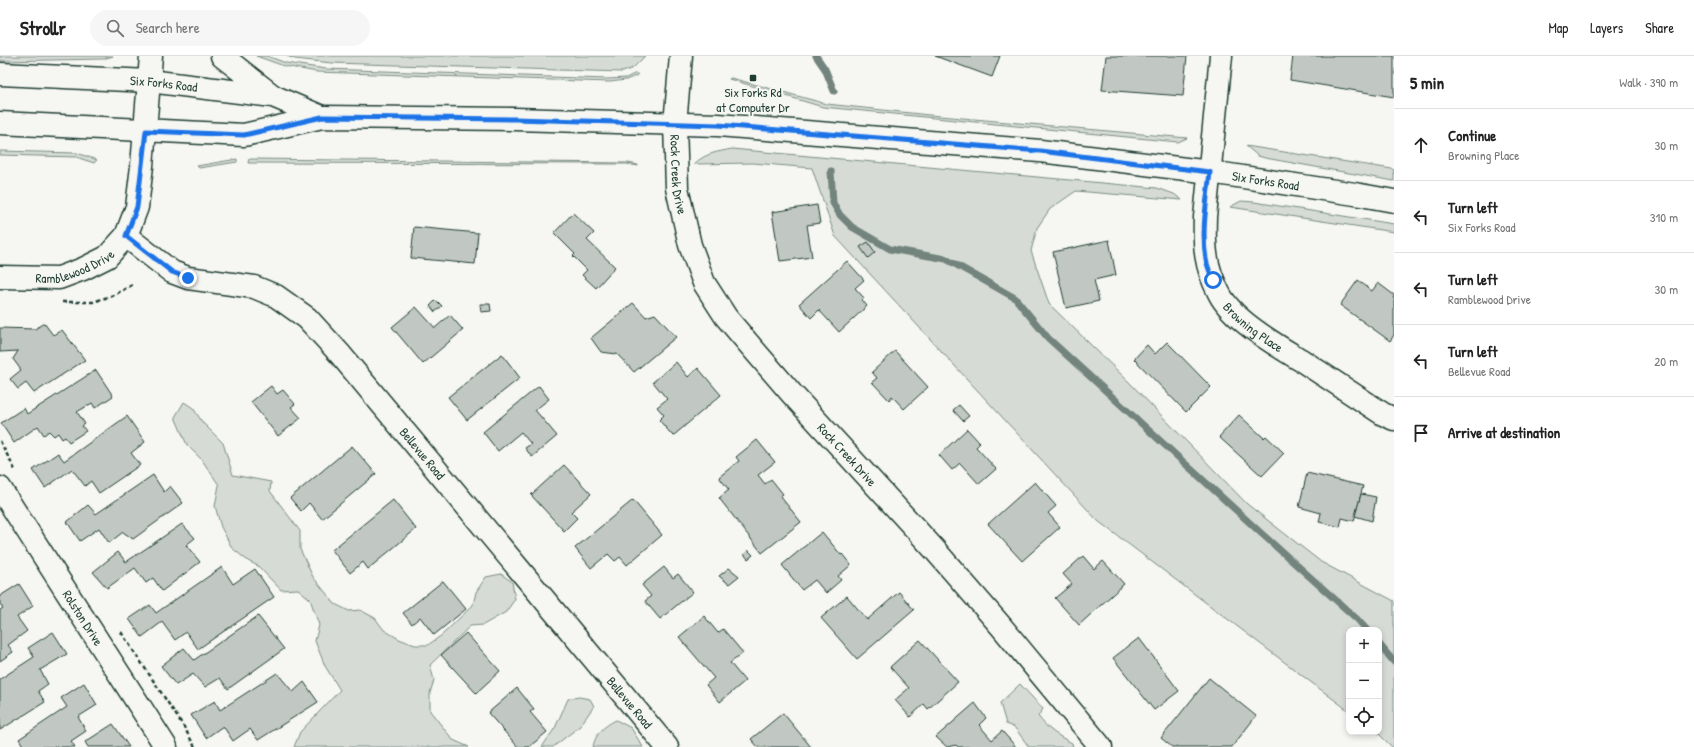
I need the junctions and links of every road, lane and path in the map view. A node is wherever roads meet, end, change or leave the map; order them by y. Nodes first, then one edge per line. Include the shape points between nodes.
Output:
1 (151, 56) edge
2 (222, 56) edge
3 (681, 56) edge
4 (1221, 56) edge
5 (0, 74) edge
6 (149, 81) junction
7 (273, 96) junction
8 (322, 117) junction
9 (0, 123) edge
10 (676, 124) junction
11 (146, 131) junction
12 (1210, 172) junction
13 (1394, 201) edge
14 (126, 236) junction
15 (0, 277) edge
16 (1394, 419) edge
17 (0, 488) edge
18 (1098, 746) edge
19 (166, 747) edge
20 (667, 747) edge

1 - 6 main road, Ramblewood Drive
2 - 7 main road
3 - 10 main road, Rock Creek Drive
4 - 12 main road, Browning Place
5 - 6 main road, Six Forks Road
6 - 7 main road, Six Forks Road
6 - 11 main road, Ramblewood Drive
7 - 8 main road, Six Forks Road
8 - 10 main road, Six Forks Road
8 - 11 main road, Six Forks Road via 244,135
9 - 11 main road, Six Forks Road
10 - 12 main road, Six Forks Road via 718,125 1040,151
10 - 18 main road, Rock Creek Drive via 677,188 690,245 704,283 726,317 792,394 934,549
11 - 14 main road, Ramblewood Drive via 137,207
12 - 13 main road, Six Forks Road
12 - 16 main road, Browning Place via 1205,217 1206,261 1219,295 1259,333
14 - 15 main road, Ramblewood Drive via 107,258 59,278
14 - 20 main road, Bellevue Road via 172,272 188,278 230,283 265,291 307,318 340,354
17 - 19 main road, Rolston Drive

